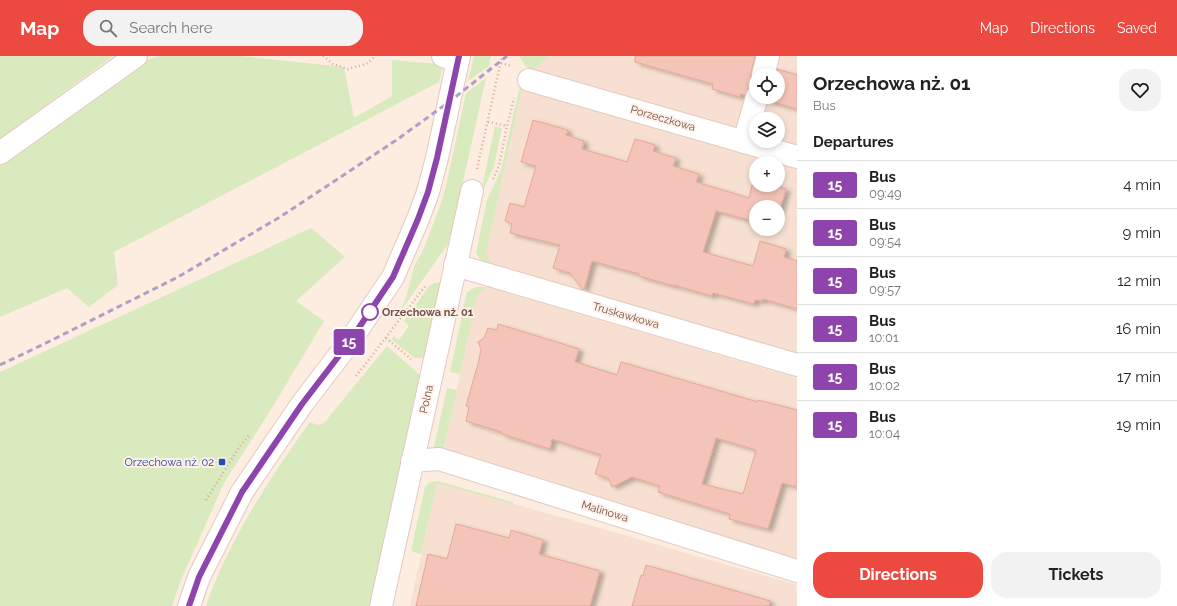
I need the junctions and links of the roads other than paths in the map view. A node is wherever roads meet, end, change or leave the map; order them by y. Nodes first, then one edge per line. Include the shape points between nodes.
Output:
1 (136, 56) edge
2 (768, 56) edge
3 (454, 57) edge
4 (765, 68) edge
5 (521, 74) road end
6 (754, 104) edge
7 (744, 142) junction
8 (0, 153) edge
9 (797, 157) edge
10 (472, 191) road end
11 (455, 266) junction
12 (797, 364) edge
13 (412, 461) junction
14 (797, 571) edge
15 (189, 606) edge
16 (381, 606) edge

1 - 8 street
2 - 4 street
3 - 15 street via 437,158 428,192 393,277 242,492 199,577
5 - 7 street, Porzeczkowa
6 - 7 street
7 - 9 street, Porzeczkowa
10 - 11 street, Polna
11 - 12 street, Truskawkowa
11 - 13 street, Polna
13 - 14 street, Malinowa via 439,460
13 - 16 street, Polna

